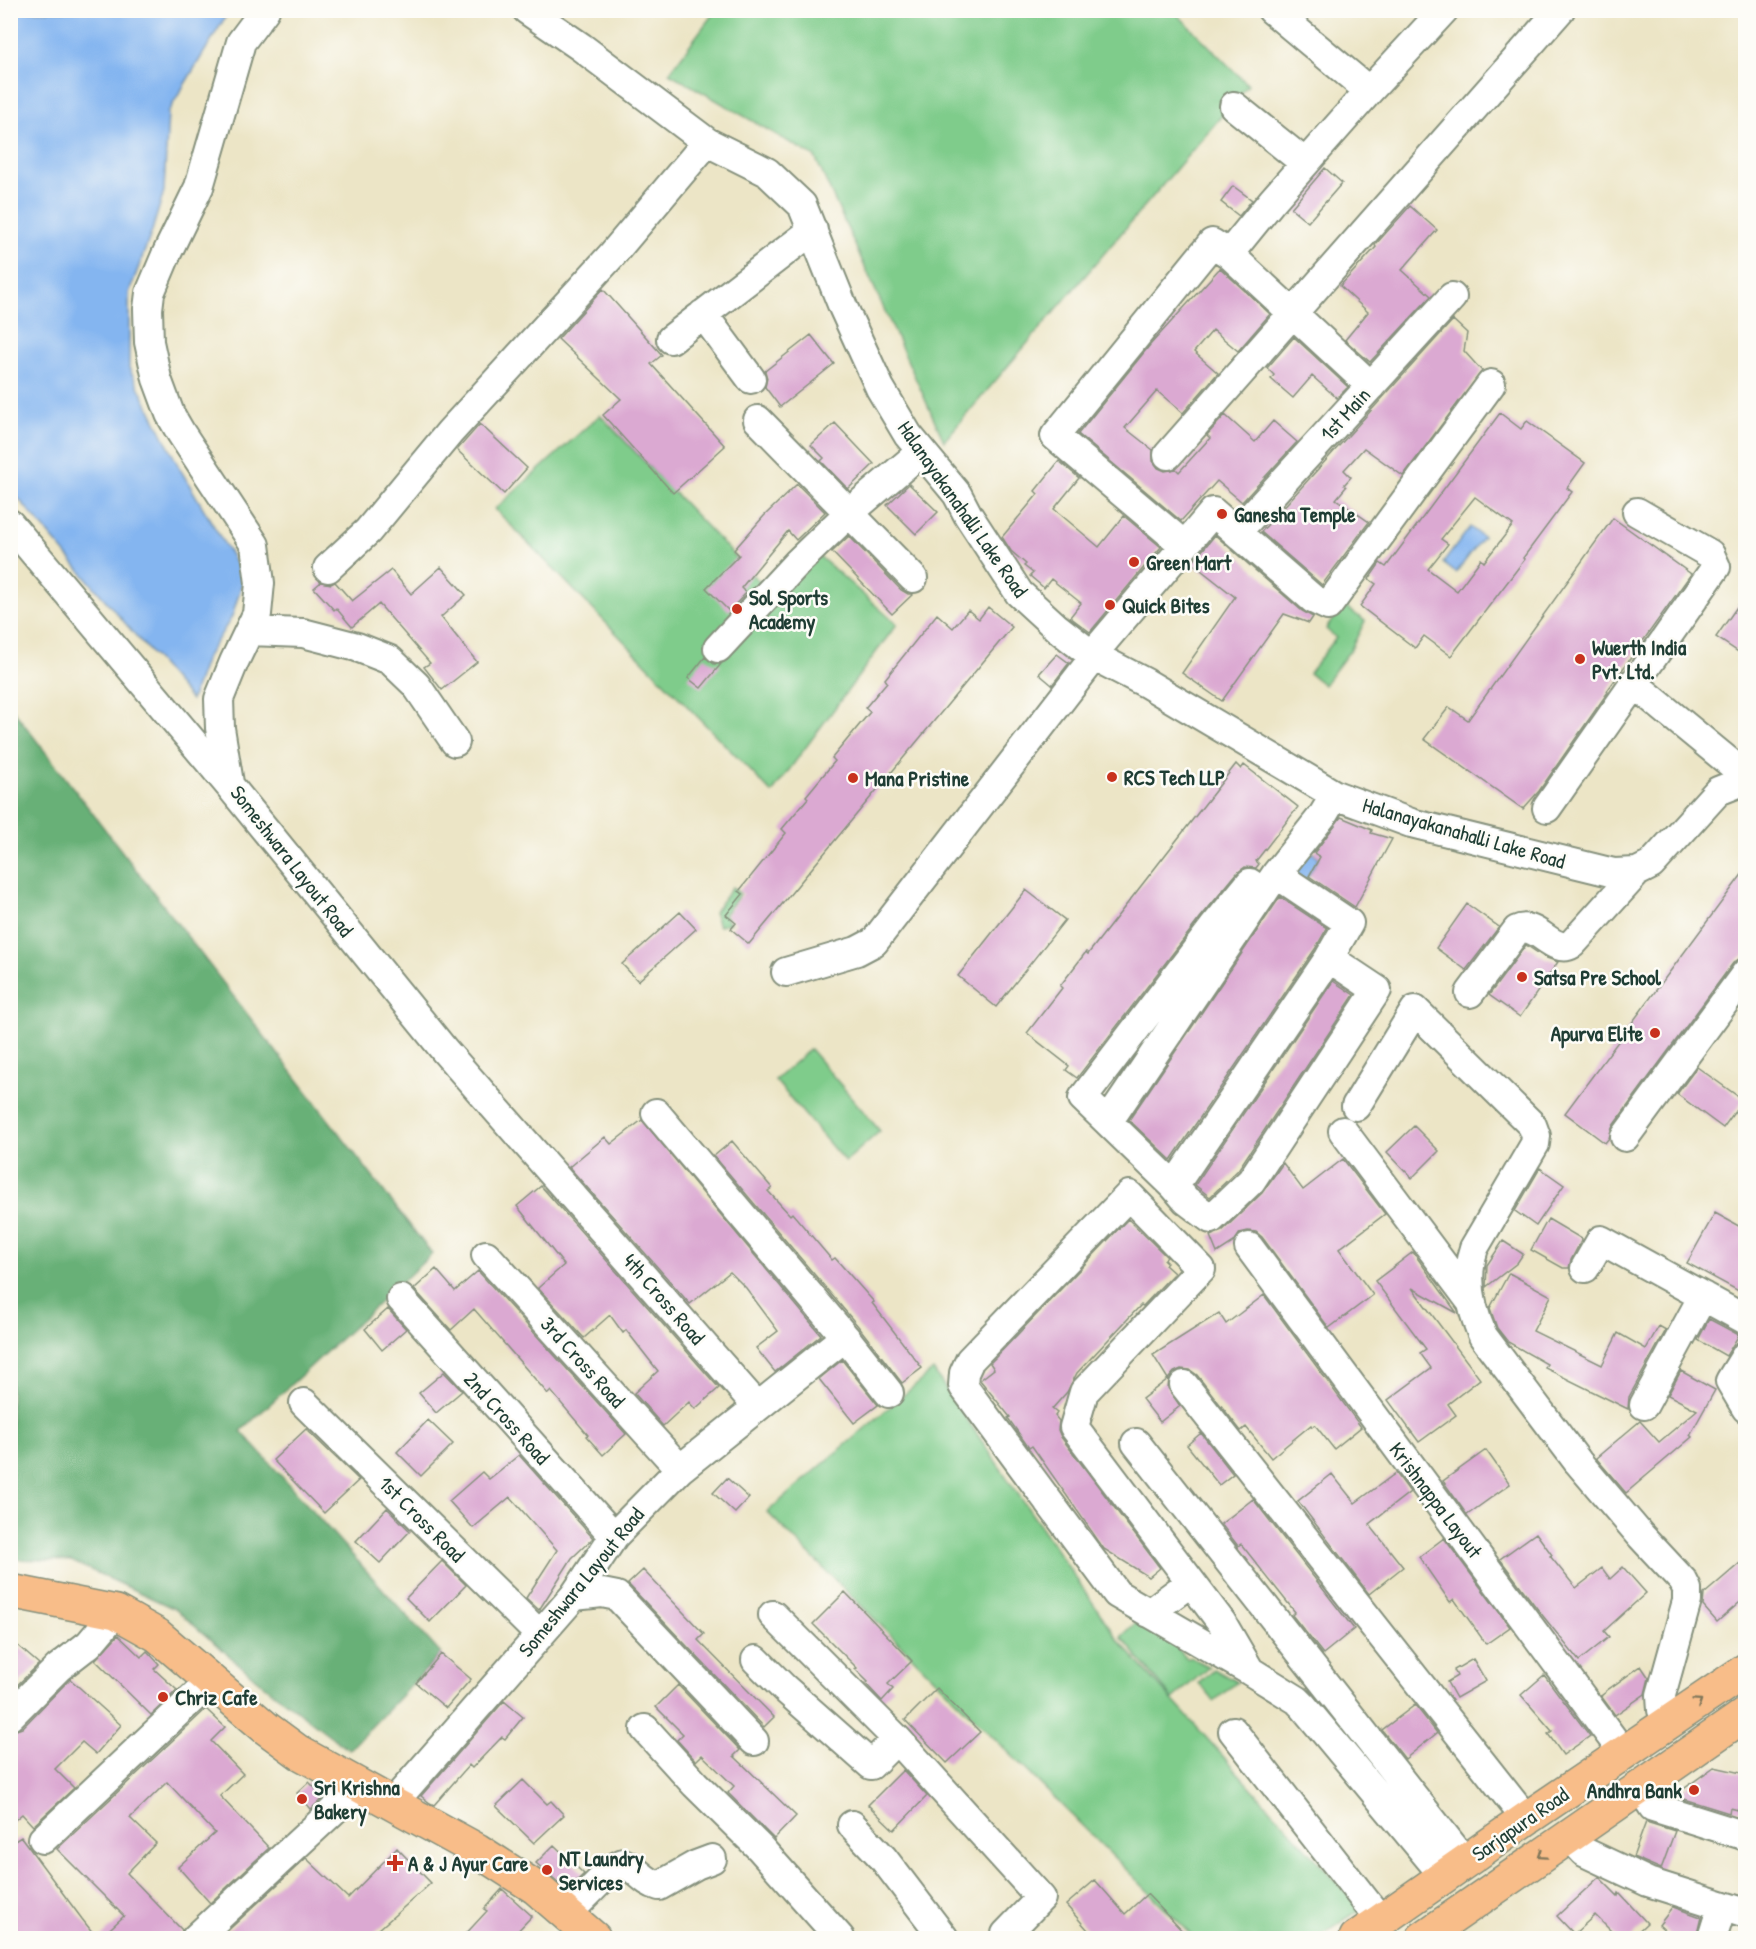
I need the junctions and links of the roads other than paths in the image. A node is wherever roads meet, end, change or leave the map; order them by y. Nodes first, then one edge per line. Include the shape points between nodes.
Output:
1 (266, 10) edge
2 (527, 10) edge
3 (1444, 10) edge
4 (1560, 10) edge
5 (1291, 16) edge
6 (1369, 91) junction
7 (1234, 106) dead end
8 (707, 142) junction
9 (1305, 163) junction
10 (813, 230) junction
11 (1229, 254) junction
12 (1452, 297) dead end
13 (703, 314) junction
14 (1294, 314) junction
15 (671, 339) dead end
16 (751, 379) dead end
17 (1491, 384) dead end
18 (1371, 386) junction
19 (758, 420) dead end
20 (921, 452) junction
21 (1168, 455) dead end
22 (1637, 512) dead end
23 (849, 513) junction
24 (10, 524) edge
25 (1237, 532) junction
26 (1184, 545) junction
27 (328, 568) dead end
28 (913, 578) dead end
29 (249, 631) junction
30 (718, 648) dead end
31 (1094, 656) junction
32 (1633, 683) junction
33 (455, 742) dead end
34 (1746, 778) edge
35 (229, 785) junction
36 (1327, 791) junction
37 (1547, 808) dead end
38 (1279, 863) junction
39 (1637, 872) junction
40 (1329, 958) junction
41 (786, 972) dead end
42 (1746, 973) edge
43 (1470, 993) dead end
44 (1356, 1106) dead end
45 (656, 1113) dead end
46 (1343, 1131) dead end
47 (1625, 1137) dead end
48 (1174, 1186) junction
49 (570, 1193) joint
50 (1249, 1247) dead end
51 (486, 1255) dead end
52 (1585, 1268) dead end
53 (1703, 1296) junction
54 (401, 1299) dead end
55 (1472, 1303) junction
56 (1746, 1320) edge
57 (845, 1337) junction
58 (1746, 1355) edge
59 (1184, 1385) dead end
60 (889, 1393) dead end
61 (304, 1403) dead end
62 (1644, 1405) dead end
63 (758, 1406) junction
64 (1746, 1408) edge
65 (988, 1442) dead end
66 (1136, 1443) dead end
67 (680, 1469) junction
68 (1059, 1516) junction
69 (1170, 1527) dead end
70 (614, 1536) junction
71 (1191, 1582) junction
72 (10, 1591) edge
73 (574, 1596) junction
74 (116, 1612) junction
75 (1149, 1613) junction
76 (773, 1615) dead end
77 (1222, 1623) junction
78 (540, 1635) junction
79 (756, 1660) dead end
80 (1746, 1670) edge
81 (1250, 1671) junction
82 (212, 1680) junction
83 (1746, 1714) edge
84 (10, 1716) edge
85 (1666, 1724) junction
86 (645, 1730) dead end
87 (1233, 1731) dead end
88 (897, 1739) junction
89 (754, 1740) dead end
90 (1624, 1754) junction
91 (360, 1786) junction
92 (1640, 1787) junction
93 (393, 1803) junction
94 (1526, 1819) junction
95 (852, 1825) dead end
96 (1569, 1836) junction
97 (1746, 1836) edge
98 (43, 1839) dead end
99 (712, 1859) dead end
100 (1455, 1870) junction
101 (1734, 1909) edge
102 (566, 1915) junction
103 (1369, 1930) edge
104 (1433, 1936) edge
105 (196, 1938) edge
106 (594, 1938) edge
107 (840, 1938) edge
108 (944, 1938) edge
109 (1010, 1938) edge
110 (1713, 1938) edge

1 - 29 street, Someshwara Layout Road via 240,42 199,188 166,255 150,293 148,309 149,342 157,379 171,414 255,545 260,583 257,614
2 - 8 street, Halanayakanahalli Lake Road
3 - 6 street
4 - 14 street
5 - 6 street
6 - 9 street
7 - 9 street
8 - 10 street, Halanayakanahalli Lake Road via 767,172 802,205
8 - 27 street via 611,256 450,432 368,531
9 - 11 street
10 - 13 street
10 - 20 street, Halanayakanahalli Lake Road via 880,388
11 - 14 street
11 - 26 street via 1212,243 1055,436
12 - 18 street, 1st Main
13 - 15 street
13 - 16 street
14 - 18 street
14 - 21 street
17 - 25 street via 1328,606 1313,599
18 - 25 street, 1st Main
19 - 23 street
20 - 23 street
20 - 31 street, Halanayakanahalli Lake Road via 957,494 1019,593
22 - 32 street via 1710,554 1716,567
23 - 28 street
23 - 30 street
24 - 35 street
25 - 26 street via 1213,512
26 - 31 street
29 - 33 street via 303,633 390,660 416,685
29 - 35 street, Someshwara Layout Road via 219,699
31 - 36 street, Halanayakanahalli Lake Road
31 - 41 street via 874,942 857,951
32 - 34 street
32 - 37 street
34 - 39 street via 1718,791 1651,865
35 - 49 street, Someshwara Layout Road via 445,1051
36 - 38 street via 1323,815
36 - 39 street, Halanayakanahalli Lake Road via 1411,823 1614,873
38 - 40 street via 1349,923
38 - 48 street via 1108,1122
39 - 43 street via 1567,947 1529,928 1517,930
40 - 48 street
40 - 48 street via 1377,990 1251,1181 1211,1219
42 - 47 street
44 - 55 street via 1415,1010 1532,1125 1535,1144 1474,1248 1468,1281
45 - 57 street
46 - 55 street
49 - 63 street, 4th Cross Road
50 - 90 street, Krishnappa Layout
51 - 67 street, 3rd Cross Road
52 - 53 street via 1601,1240
53 - 56 street
53 - 62 street
54 - 70 street, 2nd Cross Road
55 - 85 street via 1483,1336 1578,1462 1687,1589 1661,1695
57 - 60 street
57 - 63 street, Someshwara Layout Road
58 - 64 street via 1730,1381
59 - 94 street
61 - 78 street, 1st Cross Road
63 - 67 street, Someshwara Layout Road
65 - 68 street via 1036,1509
66 - 100 street
67 - 70 street, Someshwara Layout Road
68 - 71 street via 963,1386 964,1373 970,1360 1129,1195 1201,1269 1084,1392 1074,1427
68 - 75 street via 1117,1594
69 - 77 street via 1220,1588 1226,1604
70 - 73 street, Someshwara Layout Road
71 - 75 street
71 - 77 street
72 - 74 main road
73 - 78 street, Someshwara Layout Road
73 - 89 street via 617,1596
74 - 82 main road via 157,1635
74 - 84 street via 89,1644 58,1668
75 - 81 street
76 - 88 street
77 - 81 street
78 - 93 street, Someshwara Layout Road
79 - 88 street via 871,1765
85 -> 80 main road, Sarjapura Road
81 - 100 street via 1303,1706
82 - 91 main road via 300,1753
82 - 98 street
83 - 92 main road, Sarjapura Road
85 - 90 main road, Sarjapura Road
86 - 107 street via 760,1848
87 - 103 street
88 - 109 street via 1041,1898 1006,1934
90 - 94 main road, Sarjapura Road
91 - 93 main road
91 - 105 street
92 - 96 main road, Sarjapura Road
92 - 97 street via 1653,1807
93 - 102 main road via 536,1888
94 - 100 main road, Sarjapura Road
95 - 108 street via 883,1858
96 - 101 street via 1584,1852 1648,1882
96 -> 104 main road, Sarjapura Road
99 - 102 street via 659,1886 622,1863
100 - 103 main road, Sarjapura Road
101 - 110 street
102 - 106 main road

